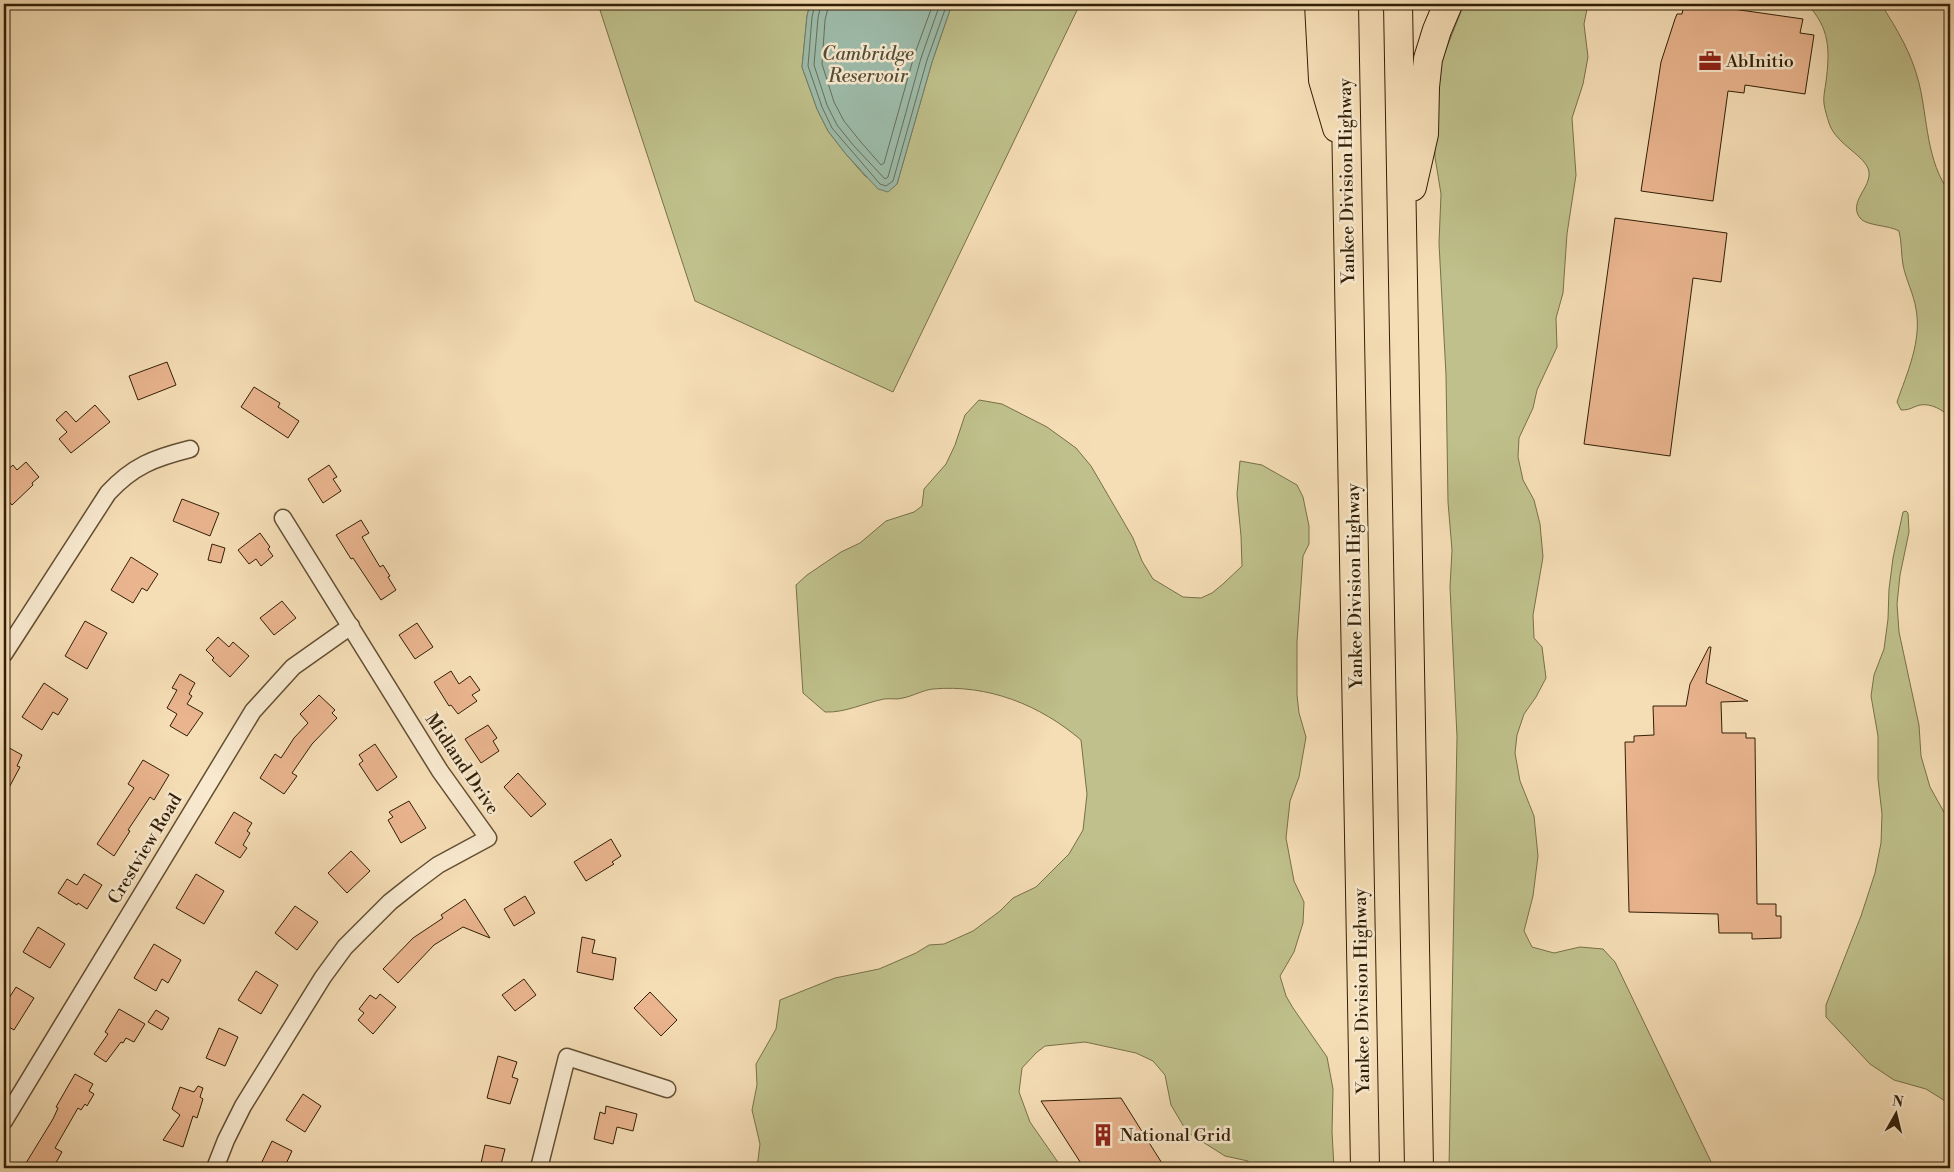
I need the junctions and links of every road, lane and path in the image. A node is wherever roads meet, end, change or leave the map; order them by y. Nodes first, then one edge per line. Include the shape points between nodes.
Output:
1 (1319, 4) edge
2 (1344, 4) edge
3 (1398, 4) edge
4 (1448, 4) edge
5 (1347, 162) junction
6 (1403, 228) junction
7 (190, 449) dead end
8 (282, 518) dead end
9 (351, 626) junction
10 (4, 654) edge
11 (667, 1090) dead end
12 (4, 1120) edge
13 (215, 1168) edge
14 (540, 1168) edge
15 (1365, 1168) edge
16 (1419, 1168) edge

1 - 5 highway via 1322,80
2 - 5 highway, Yankee Division Highway
3 - 6 highway
4 - 6 highway via 1428,59 1424,134
5 - 15 highway, Yankee Division Highway
6 - 16 highway
7 - 10 street via 160,456 139,466 112,488
8 - 9 street, Midland Drive
9 - 12 street, Crestview Road via 293,667 253,711
9 - 13 street, Midland Drive via 440,771 488,838 438,865 390,902 345,947 243,1106
11 - 14 street via 567,1057

